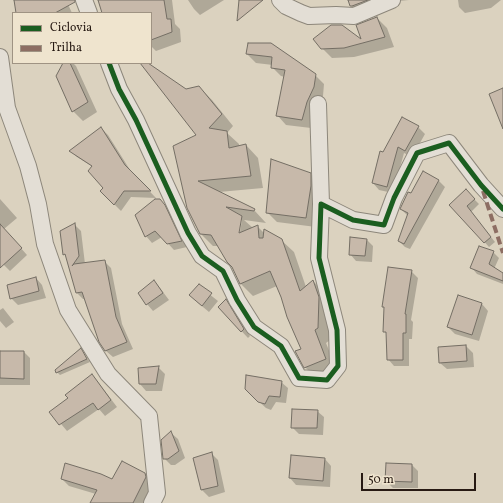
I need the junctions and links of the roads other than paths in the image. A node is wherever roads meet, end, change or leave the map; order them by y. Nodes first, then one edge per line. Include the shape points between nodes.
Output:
1 (84, 0) edge
2 (280, 0) edge
3 (392, 0) edge
4 (89, 12) edge
5 (0, 57) edge
6 (109, 64) edge
7 (318, 104) dead end
8 (321, 204) junction
9 (503, 208) edge
10 (152, 503) edge

1 - 4 street
2 - 3 street via 286,6 309,16 354,16
5 - 10 street via 7,108 28,166 45,244 68,310 108,374 149,416 157,493
6 - 8 street via 188,233 202,256 223,271 254,327 281,346 299,378 327,380 338,366 338,344 337,330 319,258
7 - 8 street
8 - 9 street via 354,220 384,225 394,198 417,153 448,144

